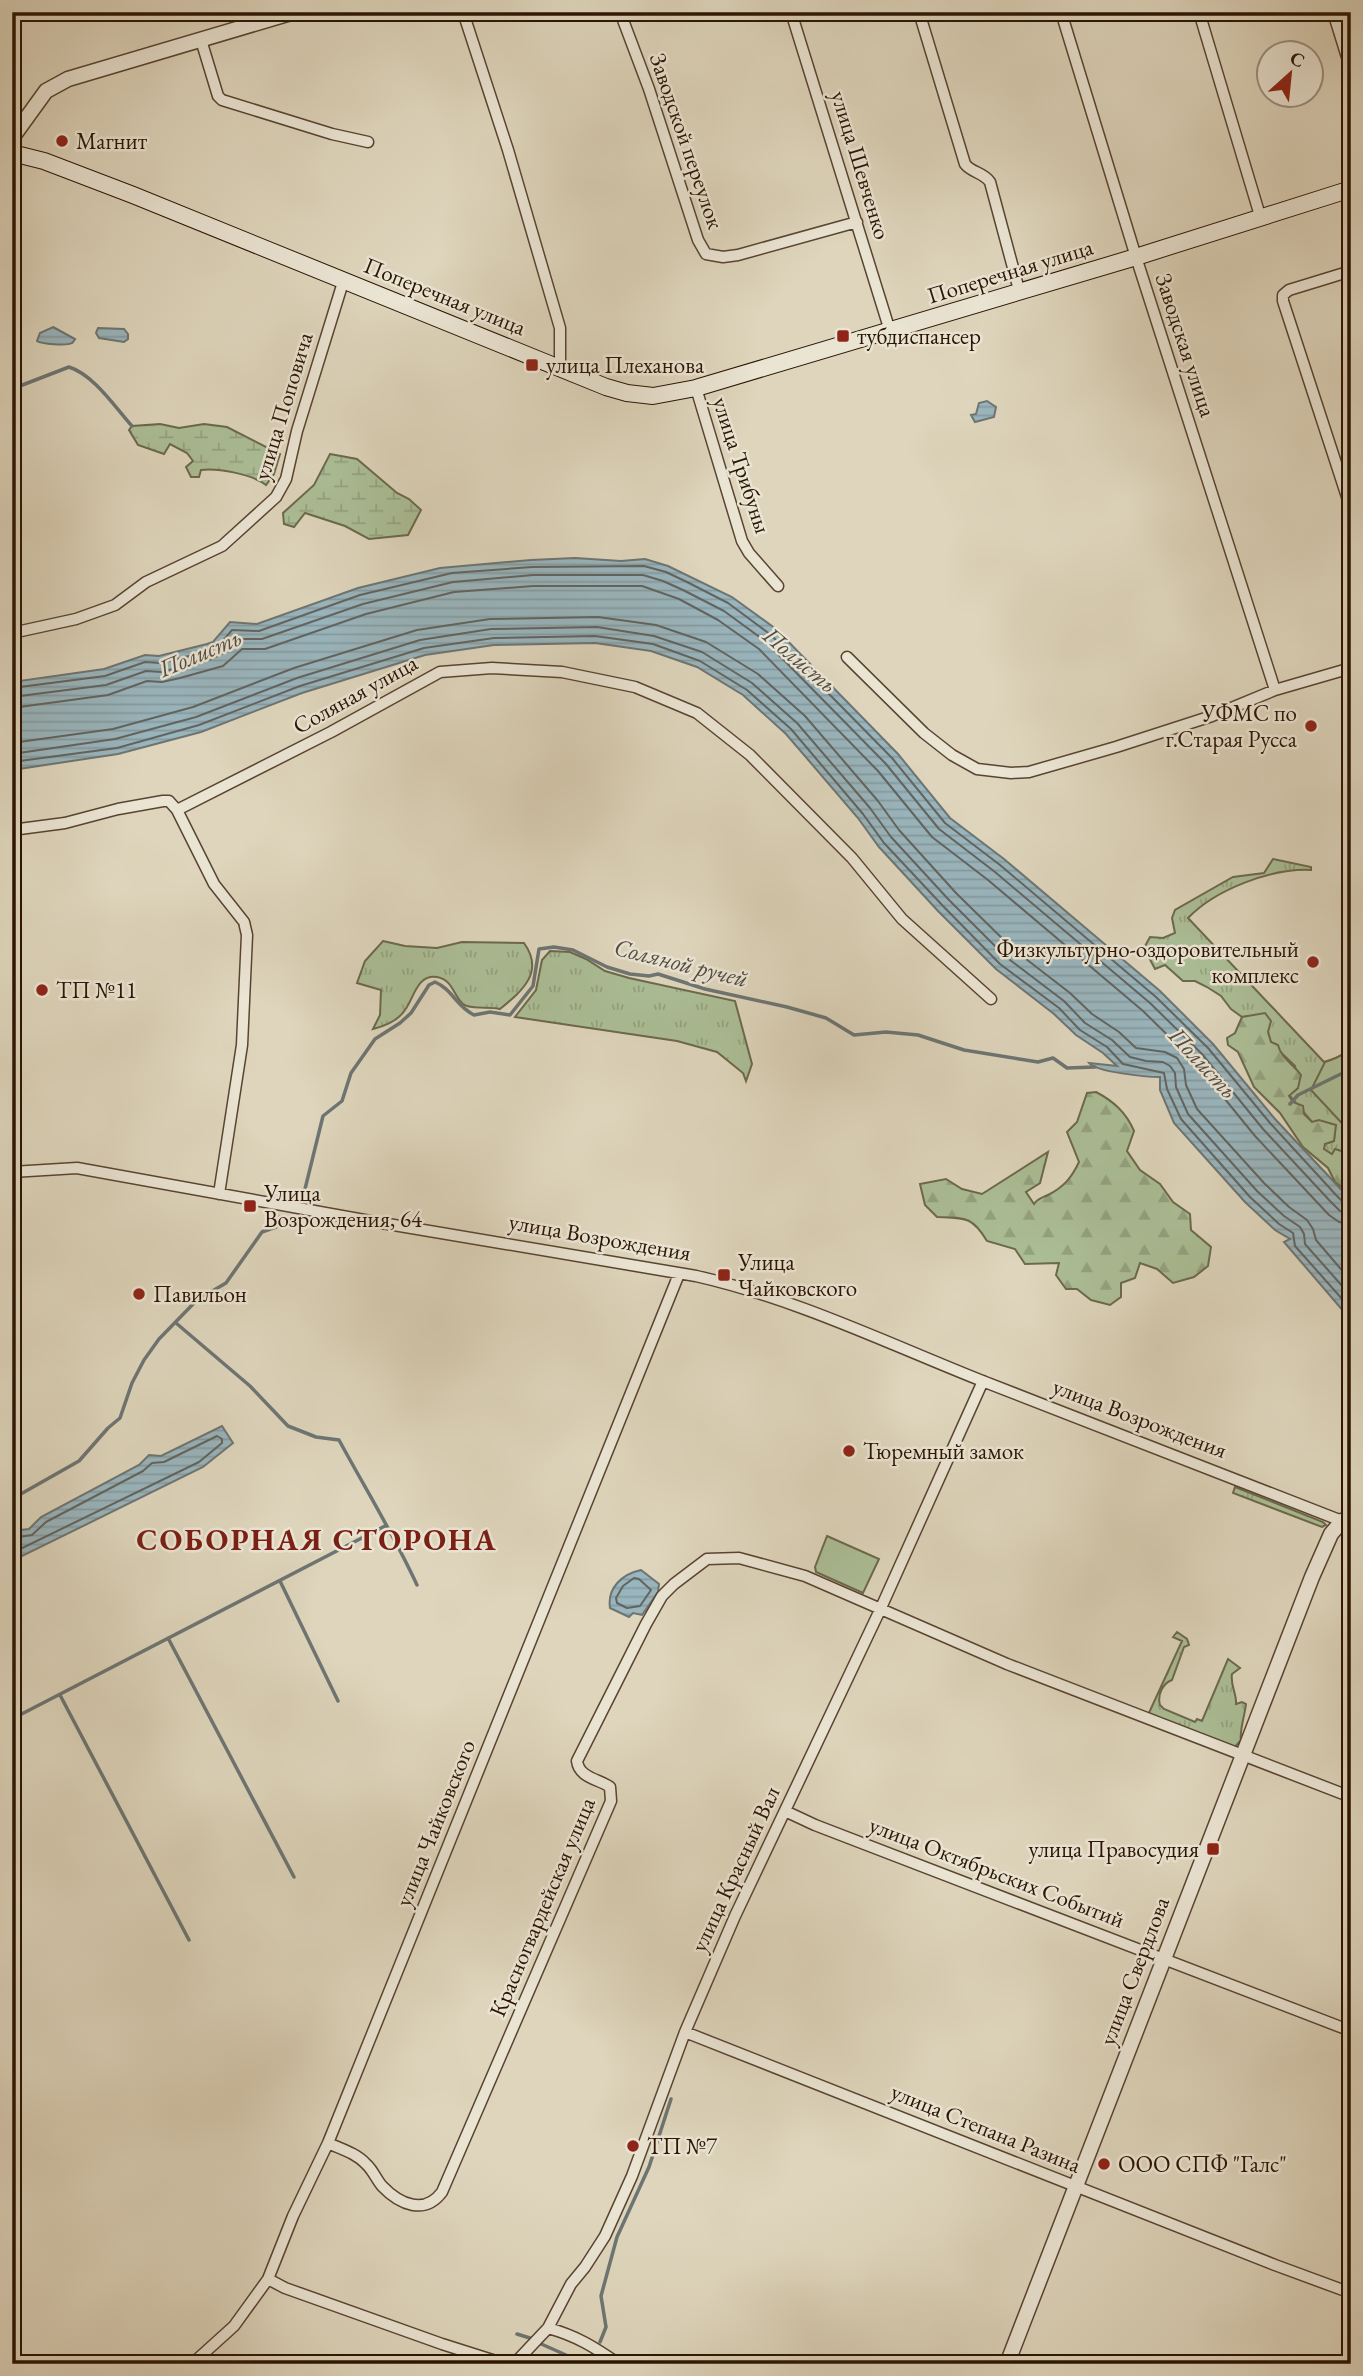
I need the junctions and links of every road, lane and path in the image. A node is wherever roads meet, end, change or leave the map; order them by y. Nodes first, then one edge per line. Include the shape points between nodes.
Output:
1 (294, 12) edge
2 (463, 12) edge
3 (620, 12) edge
4 (791, 12) edge
5 (919, 12) edge
6 (1061, 12) edge
7 (1199, 12) edge
8 (1333, 12) edge
9 (201, 40) junction
10 (1350, 67) edge
11 (12, 138) edge
12 (368, 142) dead end
13 (12, 153) edge
14 (1351, 189) edge
15 (1261, 219) junction
16 (857, 222) junction
17 (1136, 257) junction
18 (1351, 271) edge
19 (344, 279) junction
20 (1019, 290) junction
21 (890, 331) junction
22 (560, 368) junction
23 (696, 388) junction
24 (1351, 509) edge
25 (778, 586) dead end
26 (12, 633) edge
27 (847, 657) dead end
28 (1351, 668) edge
29 (1275, 690) junction
30 (177, 810) junction
31 (12, 830) edge
32 (991, 999) dead end
33 (12, 1172) edge
34 (219, 1194) junction
35 (679, 1274) junction
36 (983, 1381) junction
37 (1346, 1523) edge
38 (880, 1610) junction
39 (1244, 1755) junction
40 (1351, 1797) edge
41 (785, 1811) junction
42 (1164, 1958) junction
43 (1351, 2031) edge
44 (685, 2032) junction
45 (328, 2143) junction
46 (1075, 2186) junction
47 (268, 2279) junction
48 (1351, 2293) edge
49 (548, 2328) junction
50 (192, 2364) edge
51 (505, 2364) edge
52 (514, 2364) edge
53 (619, 2364) edge
54 (1007, 2364) edge

1 - 9 street
2 - 22 street via 560,328
3 - 16 street, Заводской переулок via 706,254 738,255
4 - 16 street, улица Шевченко
5 - 20 street via 965,164 990,182
6 - 17 street, Заводская улица
7 - 15 street
8 - 10 street
9 - 11 street via 58,84 46,91
9 - 12 street via 222,100
13 - 19 main road, Поперечная улица via 71,171
14 - 15 main road, Поперечная улица
15 - 17 main road, Поперечная улица
16 - 21 street, улица Шевченко
17 - 20 main road, Поперечная улица
17 - 29 street, Заводская улица
18 - 24 street via 1289,290 1283,301
19 - 22 main road, Поперечная улица
19 - 26 street, улица Поповича via 286,479 276,497 222,546 146,582 115,605
20 - 21 main road, Поперечная улица
21 - 23 main road, Поперечная улица
22 - 23 main road, Поперечная улица via 641,395
23 - 25 street, улица Трибуны via 742,541
27 - 29 street via 952,755 977,769 1011,772 1029,772 1116,747
28 - 29 street
30 - 31 street via 163,801
30 - 32 street, Соляная улица via 440,672 492,668 562,672 635,687 697,713 750,755 852,858 902,919
30 - 34 street via 214,884 244,922 247,935 242,1045
33 - 34 street, улица Возрождения via 77,1168
34 - 35 street, улица Возрождения
35 - 36 street, улица Возрождения via 774,1297
35 - 45 street, улица Чайковского
36 - 37 street, улица Возрождения
36 - 38 street, улица Красный Вал
37 - 39 street, улица Свердлова via 1331,1534 1312,1577
38 - 39 street
38 - 41 street, улица Красный Вал
38 - 45 street, Красногвардейская улица via 806,1576 739,1558 708,1559 674,1584 646,1624 577,1761 582,1773 611,1787 611,1801 442,2192 425,2206 409,2204 382,2186 367,2164
39 - 40 street
39 - 42 street, улица Свердлова
41 - 42 street, улица Октябрьских Событий
41 - 44 street, улица Красный Вал
42 - 43 street, улица Октябрьских Событий
42 - 46 street, улица Свердлова
44 - 46 street, улица Степана Разина
44 - 49 street, улица Красный Вал via 605,2236 571,2284
45 - 47 street, улица Чайковского
46 - 48 street, улица Степана Разина
46 - 54 street, улица Свердлова
47 - 50 street, улица Чайковского via 234,2326
47 - 51 street
49 - 52 street, улица Красный Вал
49 - 53 street via 592,2344

